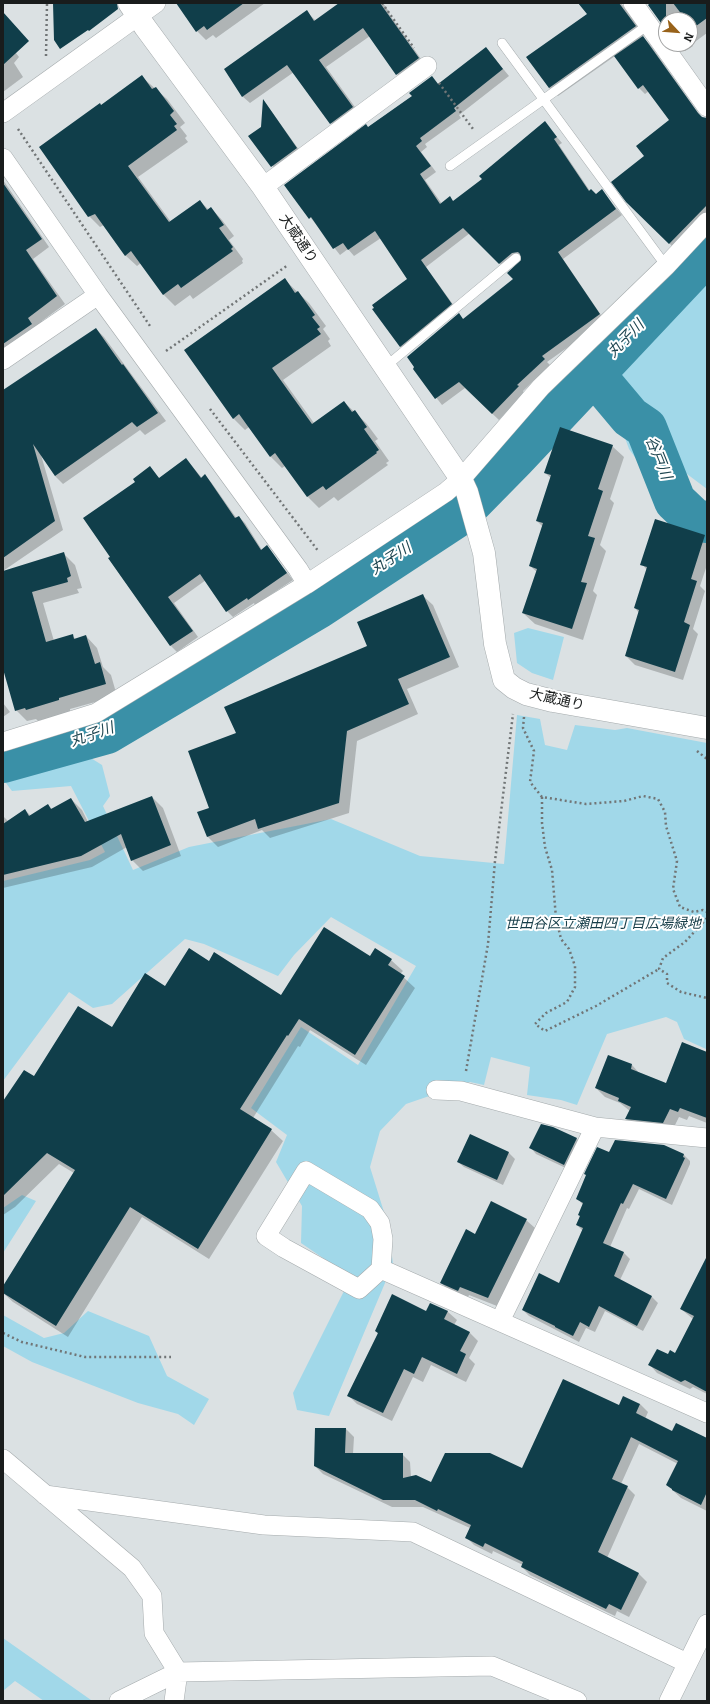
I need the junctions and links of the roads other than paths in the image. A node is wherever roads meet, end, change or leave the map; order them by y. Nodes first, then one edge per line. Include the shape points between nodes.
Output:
1 (156, 3) edge
2 (633, 3) edge
3 (134, 10) edge
4 (648, 25) junction
5 (502, 43) dead end
6 (427, 66) dead end
7 (545, 99) junction
8 (707, 107) edge
9 (9, 118) edge
10 (3, 158) edge
11 (450, 166) dead end
12 (263, 187) junction
13 (707, 222) edge
14 (516, 258) dead end
15 (666, 266) junction
16 (98, 295) junction
17 (3, 360) edge
18 (385, 367) junction
19 (467, 494) junction
20 (306, 584) junction
21 (707, 728) edge
22 (3, 742) edge
23 (436, 1090) dead end
24 (595, 1127) junction
25 (707, 1138) edge
26 (381, 1269) junction
27 (500, 1321) junction
28 (707, 1413) edge
29 (3, 1459) edge
30 (45, 1495) junction
31 (707, 1624) edge
32 (695, 1659) edge
33 (178, 1672) junction
34 (119, 1701) edge
35 (174, 1701) edge
36 (577, 1701) edge
37 (669, 1701) edge

1 - 3 street
2 - 4 street
3 - 9 street
3 - 12 street, 大蔵通り
4 - 7 lane
4 - 8 street
5 - 7 lane
6 - 12 street
7 - 11 lane
7 - 15 lane
10 - 16 street
12 - 18 street, 大蔵通り
13 - 15 street
14 - 18 lane
15 - 19 street via 541,387
16 - 17 street
16 - 20 street via 298,568
18 - 19 street, 大蔵通り
19 - 20 street via 446,492
19 - 21 street, 大蔵通り via 484,554 495,644 504,680 526,694 553,701
20 - 22 street via 96,713
23 - 24 street via 461,1091
24 - 25 street
24 - 27 street
26 - 26 street via 359,1289 266,1236 306,1171 370,1209 380,1223 383,1239
26 - 27 street
27 - 28 street
29 - 30 street
30 - 32 street via 264,1526 413,1532
30 - 33 street via 132,1568 152,1596 154,1633
31 - 32 street
32 - 37 street
33 - 34 street
33 - 35 street
33 - 36 street via 492,1666

